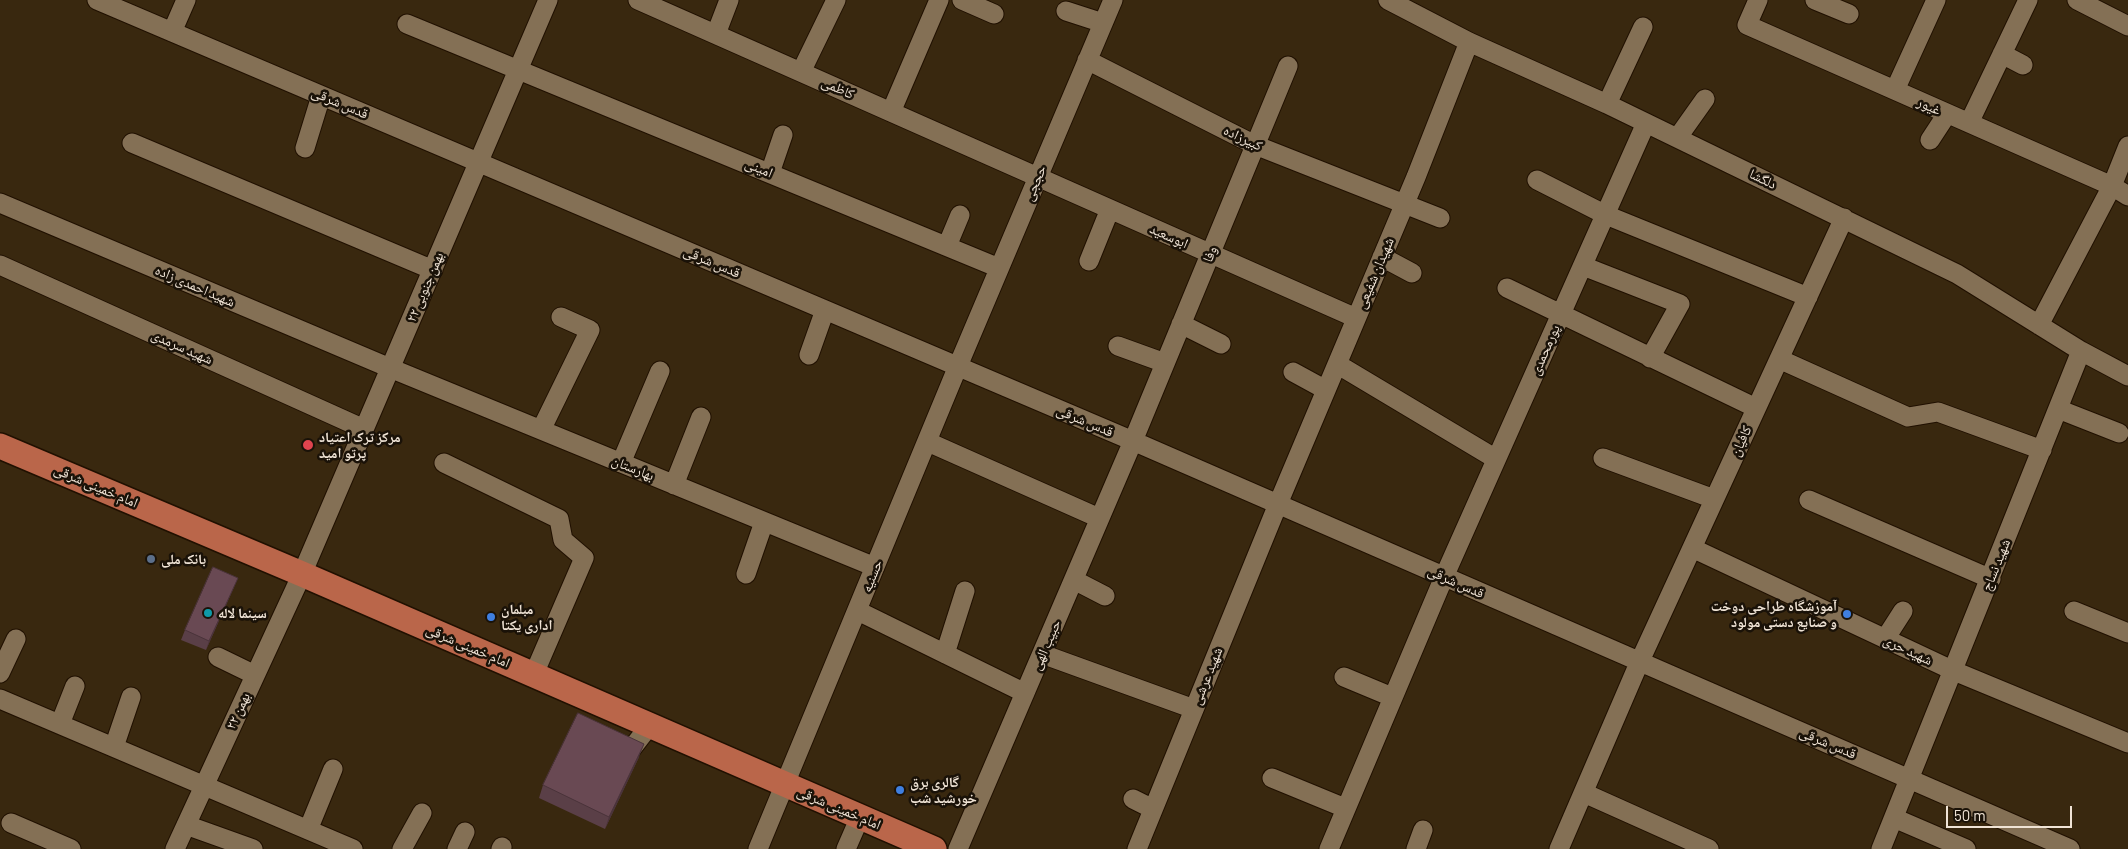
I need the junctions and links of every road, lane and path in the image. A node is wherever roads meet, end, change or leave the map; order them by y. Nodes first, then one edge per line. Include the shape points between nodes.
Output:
1 (97, 0) edge
2 (186, 0) edge
3 (548, 0) edge
4 (638, 0) edge
5 (729, 0) edge
6 (836, 0) edge
7 (939, 0) edge
8 (962, 0) edge
9 (1113, 0) edge
10 (1388, 0) edge
11 (1758, 0) edge
12 (1816, 0) edge
13 (1936, 0) edge
14 (2028, 0) edge
15 (2077, 0) edge
16 (1066, 10) dead end
17 (994, 14) dead end
18 (1849, 14) dead end
19 (407, 24) dead end
20 (1103, 24) junction
21 (2128, 26) edge
22 (1643, 27) dead end
23 (172, 32) junction
24 (716, 34) junction
25 (1469, 42) junction
26 (2002, 54) junction
27 (1087, 60) junction
28 (2023, 65) dead end
29 (1288, 66) dead end
30 (519, 68) junction
31 (801, 72) junction
32 (1895, 90) junction
33 (321, 96) junction
34 (1705, 100) dead end
35 (1607, 104) junction
36 (891, 112) junction
37 (1947, 114) junction
38 (1646, 122) junction
39 (1969, 123) junction
40 (783, 135) dead end
41 (1678, 137) junction
42 (1930, 140) dead end
43 (132, 143) dead end
44 (1255, 144) junction
45 (2128, 146) edge
46 (306, 148) dead end
47 (479, 163) junction
48 (770, 173) junction
49 (1038, 176) junction
50 (1537, 180) dead end
51 (2112, 186) junction
52 (2128, 196) edge
53 (0, 203) edge
54 (1404, 204) junction
55 (1110, 209) junction
56 (960, 215) dead end
57 (1606, 215) junction
58 (1440, 218) dead end
59 (1844, 218) junction
60 (947, 246) junction
61 (1210, 254) junction
62 (1382, 257) junction
63 (1089, 261) dead end
64 (0, 264) edge
65 (1583, 266) junction
66 (999, 268) junction
67 (433, 270) junction
68 (1412, 273) dead end
69 (1507, 288) dead end
70 (1808, 296) junction
71 (825, 310) junction
72 (1561, 315) junction
73 (561, 317) dead end
74 (1356, 318) junction
75 (1181, 324) junction
76 (2039, 325) junction
77 (1220, 344) dead end
78 (1118, 346) dead end
79 (2081, 351) junction
80 (809, 354) dead end
81 (1650, 358) junction
82 (1779, 359) junction
83 (1165, 363) junction
84 (1337, 364) junction
85 (958, 366) junction
86 (390, 368) junction
87 (660, 371) dead end
88 (1293, 372) dead end
89 (2128, 376) edge
90 (1326, 390) junction
91 (1756, 408) junction
92 (2058, 409) junction
93 (702, 418) dead end
94 (364, 429) junction
95 (541, 430) junction
96 (2119, 434) dead end
97 (1133, 441) junction
98 (928, 442) junction
99 (0, 446) edge
100 (2042, 450) junction
101 (1603, 458) dead end
102 (1496, 459) junction
103 (444, 463) dead end
104 (621, 463) junction
105 (674, 484) junction
106 (1714, 499) junction
107 (1809, 500) dead end
108 (1278, 504) junction
109 (1099, 518) junction
110 (764, 522) junction
111 (1692, 548) junction
112 (875, 567) junction
113 (302, 574) junction
114 (746, 574) dead end
115 (1444, 577) junction
116 (1990, 579) junction
117 (1074, 580) junction
118 (965, 591) dead end
119 (1105, 596) dead end
120 (858, 611) junction
121 (1903, 611) dead end
122 (2074, 611) dead end
123 (2128, 633) edge
124 (16, 639) dead end
125 (1885, 639) junction
126 (945, 654) junction
127 (1042, 654) junction
128 (218, 657) dead end
129 (1639, 663) junction
130 (1954, 671) junction
131 (0, 673) edge
132 (534, 674) junction
133 (255, 675) junction
134 (1344, 677) dead end
135 (75, 686) dead end
136 (1025, 693) junction
137 (131, 697) dead end
138 (1392, 697) junction
139 (0, 699) edge
140 (1194, 709) junction
141 (60, 724) junction
142 (650, 725) junction
143 (2128, 743) edge
144 (114, 747) junction
145 (603, 762) edge
146 (333, 769) dead end
147 (1272, 778) dead end
148 (1910, 778) junction
149 (204, 785) junction
150 (786, 786) junction
151 (1584, 793) junction
152 (1133, 799) dead end
153 (1345, 808) junction
154 (1153, 809) junction
155 (422, 813) dead end
156 (860, 817) junction
157 (1894, 818) junction
158 (11, 823) dead end
159 (186, 825) junction
160 (308, 830) junction
161 (1423, 830) dead end
162 (71, 849) edge
163 (176, 849) edge
164 (253, 849) edge
165 (354, 849) edge
166 (402, 849) edge
167 (758, 849) edge
168 (846, 849) edge
169 (934, 849) edge
170 (958, 849) edge
171 (1137, 849) edge
172 (1329, 849) edge
173 (1416, 849) edge
174 (1559, 849) edge
175 (1709, 849) edge
176 (1881, 849) edge
177 (1966, 849) edge
178 (2070, 849) edge

1 - 23 street, قدس شرقی
2 - 23 street
3 - 30 street, ۲۲ بهمن جنوبی
4 - 24 street, کاظمی
5 - 24 street
6 - 31 street
7 - 36 street
8 - 17 street
9 - 20 street, حججی
10 - 25 street, دلگشا
11 - 32 street, غیور via 1747,25
12 - 18 street
13 - 32 street
14 - 26 street
15 - 21 street
16 - 20 street
19 - 30 street, امینی
20 - 27 street, حججی
22 - 35 street
23 - 33 street, قدس شرقی
24 - 31 street, کاظمی
25 - 35 street, دلگشا
25 - 54 street, شهیدان شفیعی
26 - 28 street
26 - 39 street
27 - 44 street, کبیرزاده
27 - 49 street, حججی
29 - 44 street, وفا
30 - 47 street, ۲۲ بهمن جنوبی
30 - 48 street, امینی
31 - 36 street, کاظمی
32 - 37 street, غیور
33 - 46 street
33 - 47 street, قدس شرقی
34 - 41 street
35 - 38 street, دلگشا
36 - 49 street, کاظمی
37 - 39 street, غیور
37 - 42 street
38 - 41 street, دلگشا
38 - 57 street, پورمحمدی
39 - 51 street, غیور
40 - 48 street
41 - 59 street, دلگشا
43 - 67 street
44 - 54 street, کبیرزاده
44 - 61 street, وفا
45 - 51 street
47 - 67 street, ۲۲ بهمن جنوبی
47 - 71 street, قدس شرقی
48 - 60 street, امینی
49 - 55 street, ابوسعید
49 - 66 street, حججی
50 - 57 street
51 - 52 street, غیور
51 - 76 street
53 - 86 street, شهید احمدی زاده
54 - 58 street, کبیرزاده
54 - 62 street, شهیدان شفیعی
55 - 61 street, ابوسعید
55 - 63 street
56 - 60 street
57 - 65 street, پورمحمدی
57 - 70 street
59 - 70 street, کافیان
59 - 76 street, دلگشا via 1957,274
60 - 66 street, امینی
61 - 74 street, ابوسعید
61 - 75 street, وفا
62 - 68 street
62 - 74 street, شهیدان شفیعی
64 - 94 street, شهید سرمدی
65 - 72 street, پورمحمدی
65 - 81 street via 1680,304
66 - 85 street, حججی
67 - 86 street, ۲۲ بهمن جنوبی
69 - 72 street
70 - 82 street, کافیان
71 - 80 street
71 - 85 street, قدس شرقی
72 - 81 street
72 - 102 street, پورمحمدی
73 - 95 street via 590,330
74 - 84 street, شهیدان شفیعی
75 - 77 street
75 - 83 street, وفا
76 - 79 street, دلگشا
78 - 83 street
79 - 89 street, دلگشا
79 - 92 street, شهید نساج
81 - 91 street
82 - 91 street, کافیان
82 - 100 street via 1908,417 1938,412
83 - 97 street, وفا
84 - 90 street, شهیدان شفیعی
84 - 102 street
85 - 97 street, قدس شرقی
85 - 98 street, حسنیه
86 - 94 street, ۲۲ بهمن جنوبی
86 - 95 street, بهارستان
87 - 104 street
88 - 90 street
90 - 108 street, شهیدان شفیعی
91 - 106 street, کافیان
92 - 96 street
92 - 100 street, شهید نساج
93 - 105 street
94 - 113 street, ۲۲ بهمن جنوبی
95 - 104 street, بهارستان
97 - 108 street, قدس شرقی
97 - 109 street, حبیب الهی
98 - 109 street
98 - 112 street, حسنیه
99 - 113 main road, امام خمینی شرقی
100 - 116 street, شهید نساج
101 - 106 street
102 - 115 street, پورمحمدی
103 - 132 street via 559,520 562,540 584,558
104 - 105 street, بهارستان
105 - 110 street, بهارستان
106 - 111 street, کافیان
107 - 116 street
108 - 115 street, قدس شرقی
108 - 140 street, شهید عرشی
109 - 117 street, حبیب الهی
110 - 112 street, بهارستان
110 - 114 street
111 - 125 street, شهید حری
111 - 129 street, کافیان
112 - 120 street, حسنیه
113 - 132 main road, امام خمینی شرقی
113 - 133 street, ۲۲ بهمن
115 - 129 street, قدس شرقی
115 - 138 street, پورمحمدی
116 - 130 street, شهید نساج
117 - 119 street
117 - 127 street, حبیب الهی
118 - 126 street
120 - 126 street
120 - 150 street, حسنیه
121 - 125 street
122 - 123 street
124 - 131 street
125 - 130 street, شهید حری
126 - 136 street
127 - 136 street, حبیب الهی
127 - 140 street
128 - 133 street
129 - 148 street, قدس شرقی
129 - 151 street, کافیان
130 - 143 street, شهید حری
130 - 148 street, شهید نساج
132 - 142 main road, امام خمینی شرقی via 579,703
133 - 149 street, ۲۲ بهمن
134 - 138 street
135 - 141 street
136 - 170 street, حبیب الهی
137 - 144 street
138 - 153 street, پورمحمدی
139 - 141 street
140 - 154 street, شهید عرشی
141 - 144 street
142 - 145 street via 629,752 621,770
142 - 150 main road, امام خمینی شرقی
144 - 149 street
146 - 160 street
147 - 153 street
148 - 157 street, شهید نساج
148 - 178 street, قدس شرقی
149 - 159 street, ۲۲ بهمن
149 - 160 street
150 - 156 main road, امام خمینی شرقی
150 - 167 street, حسنیه
151 - 174 street, کافیان
151 - 175 street
152 - 154 street
153 - 172 street, پورمحمدی
154 - 171 street, شهید عرشی
155 - 166 street
156 - 168 street
156 - 169 main road, امام خمینی شرقی
157 - 176 street, شهید نساج
157 - 177 street
158 - 162 street
159 - 163 street, ۲۲ بهمن
159 - 164 street
160 - 165 street
161 - 173 street

